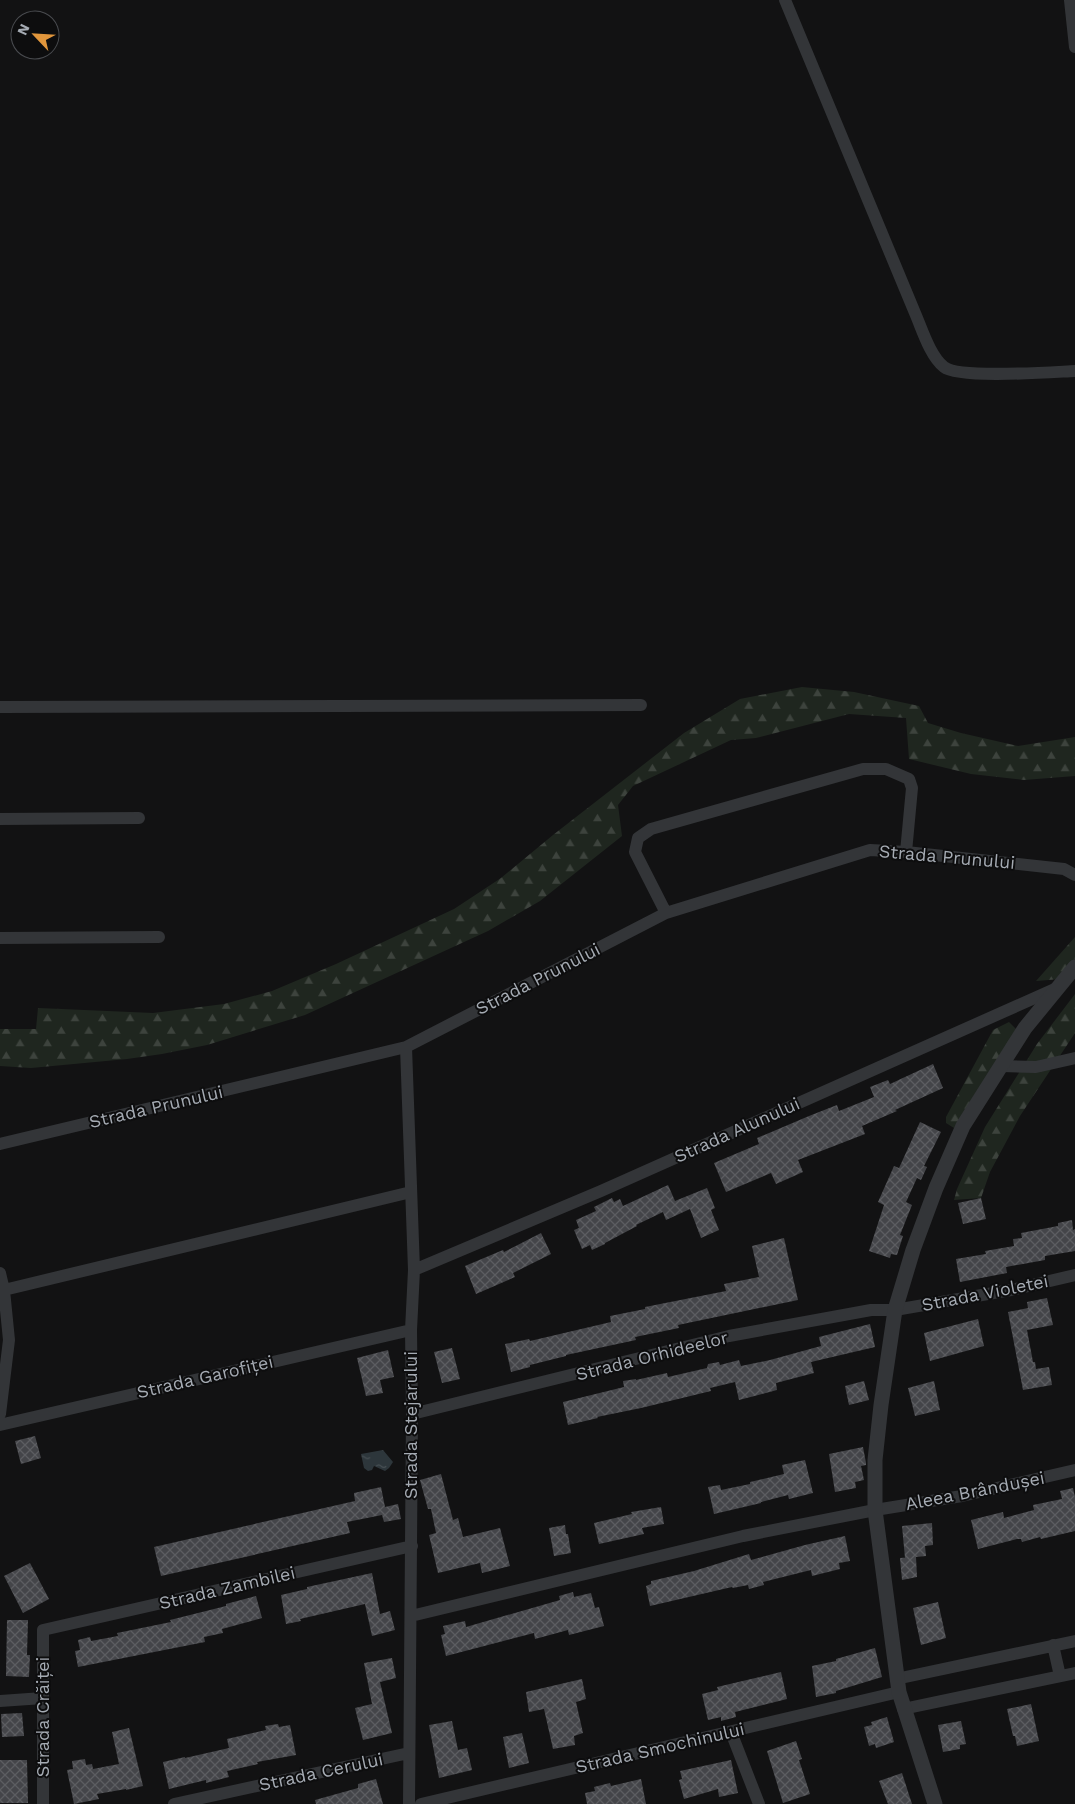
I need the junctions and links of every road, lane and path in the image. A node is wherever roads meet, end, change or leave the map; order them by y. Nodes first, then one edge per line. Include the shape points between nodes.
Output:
1 (785, 0) edge
2 (1070, 0) edge
3 (1075, 47) edge
4 (1075, 372) edge
5 (640, 705) dead end
6 (0, 707) edge
7 (139, 818) dead end
8 (0, 819) edge
9 (906, 852) junction
10 (1075, 874) edge
11 (666, 914) junction
12 (0, 938) edge
13 (158, 938) dead end
14 (1075, 967) edge
15 (1057, 988) junction
16 (406, 1047) junction
17 (1075, 1058) edge
18 (1002, 1066) junction
19 (0, 1144) edge
20 (411, 1192) junction
21 (414, 1270) junction
22 (0, 1272) edge
23 (1075, 1274) edge
24 (4, 1290) junction
25 (895, 1310) junction
26 (411, 1330) junction
27 (4, 1341) edge
28 (0, 1414) edge
29 (412, 1414) junction
30 (0, 1425) edge
31 (1075, 1470) edge
32 (875, 1510) junction
33 (412, 1546) junction
34 (411, 1616) junction
35 (43, 1630) joint
36 (1075, 1641) edge
37 (1053, 1645) junction
38 (1075, 1673) edge
39 (1060, 1676) junction
40 (898, 1686) junction
41 (43, 1698) junction
42 (0, 1701) edge
43 (903, 1709) junction
44 (731, 1732) junction
45 (409, 1753) junction
46 (43, 1804) edge
47 (174, 1804) edge
48 (409, 1804) edge
49 (420, 1804) edge
50 (758, 1804) edge
51 (935, 1804) edge

1 - 4 street via 931,351 944,368 970,375
2 - 3 street
5 - 6 street
7 - 8 street
9 - 10 street, Strada Prunului via 1064,869
9 - 11 street, Strada Prunului via 870,850
9 - 11 street via 912,788 908,779 886,769 863,769 651,829 638,838 635,852
11 - 16 street, Strada Prunului
12 - 13 street
14 - 15 street
15 - 18 street via 1025,1028
15 - 21 street, Strada Alunului via 601,1191
16 - 19 street, Strada Prunului
16 - 20 street, Strada Stejarului
17 - 18 street via 1036,1067
18 - 25 street via 963,1126 926,1214
20 - 21 street, Strada Stejarului
20 - 24 street
21 - 26 street, Strada Stejarului
22 - 24 street
23 - 25 street, Strada Violetei via 1011,1290
24 - 27 street
25 - 29 street, Strada Orhideelor via 871,1310 730,1336
25 - 32 street via 881,1405
26 - 29 street, Strada Stejarului
26 - 30 street, Strada Garofiței
27 - 28 street
29 - 33 street, Strada Stejarului
31 - 32 street, Aleea Brândușei via 962,1496
32 - 34 street via 743,1536
32 - 40 street
33 - 34 street, Strada Stejarului
33 - 35 street, Strada Zambilei
34 - 45 street, Strada Stejarului
35 - 41 street, Strada Crăiței
36 - 37 street, Strada Smochinului
37 - 39 street
37 - 40 street, Strada Smochinului
38 - 39 street
39 - 43 street
40 - 43 street
40 - 44 street, Strada Smochinului
41 - 42 street
41 - 46 street, Strada Crăiței
43 - 51 street
44 - 49 street, Strada Smochinului
44 - 50 street
45 - 47 street, Strada Cerului
45 - 48 street, Strada Stejarului

